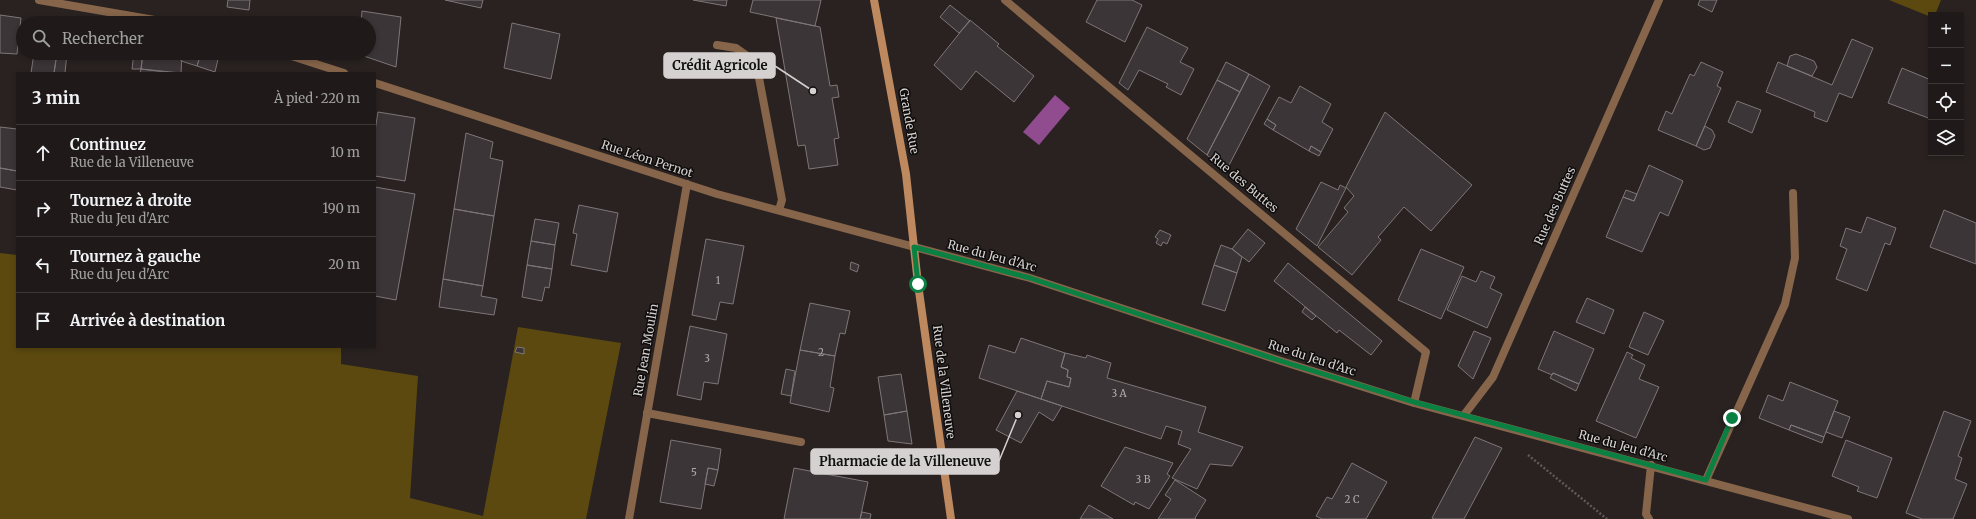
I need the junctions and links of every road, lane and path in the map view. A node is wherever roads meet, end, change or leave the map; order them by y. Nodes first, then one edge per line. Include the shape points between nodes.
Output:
1 (39, 0) edge
2 (874, 0) edge
3 (1005, 0) edge
4 (1659, 0) edge
5 (132, 16) edge
6 (716, 45) dead end
7 (304, 60) edge
8 (341, 72) edge
9 (376, 83) edge
10 (687, 184) junction
11 (1793, 193) dead end
12 (779, 210) junction
13 (914, 247) junction
14 (1414, 402) junction
15 (648, 413) junction
16 (1464, 415) junction
17 (801, 442) dead end
18 (1523, 451) dead end
19 (1651, 465) junction
20 (1706, 480) junction
21 (629, 519) edge
22 (952, 519) edge
23 (1607, 519) edge
24 (1649, 519) edge
25 (1848, 519) edge

1 - 5 street
2 - 13 main road, Grande Rue via 906,174
3 - 14 street, Rue des Buttes via 1426,352
4 - 16 street, Rue des Buttes via 1493,377
6 - 12 street via 736,48 756,62 782,200
7 - 8 street
9 - 10 street, Rue Léon Pernot
10 - 12 street, Rue Léon Pernot
10 - 15 street, Rue Jean Moulin
11 - 20 street via 1795,258 1785,304
12 - 13 street, Rue Léon Pernot
13 - 14 street, Rue du Jeu d'Arc via 1030,278
13 - 22 main road, Rue de la Villeneuve
14 - 16 street, Rue du Jeu d'Arc
15 - 17 street
15 - 21 street, Rue Jean Moulin
16 - 19 street, Rue du Jeu d'Arc
18 - 23 path
19 - 20 street, Rue du Jeu d'Arc
19 - 24 street via 1646,514
20 - 25 street, Rue du Jeu d'Arc

